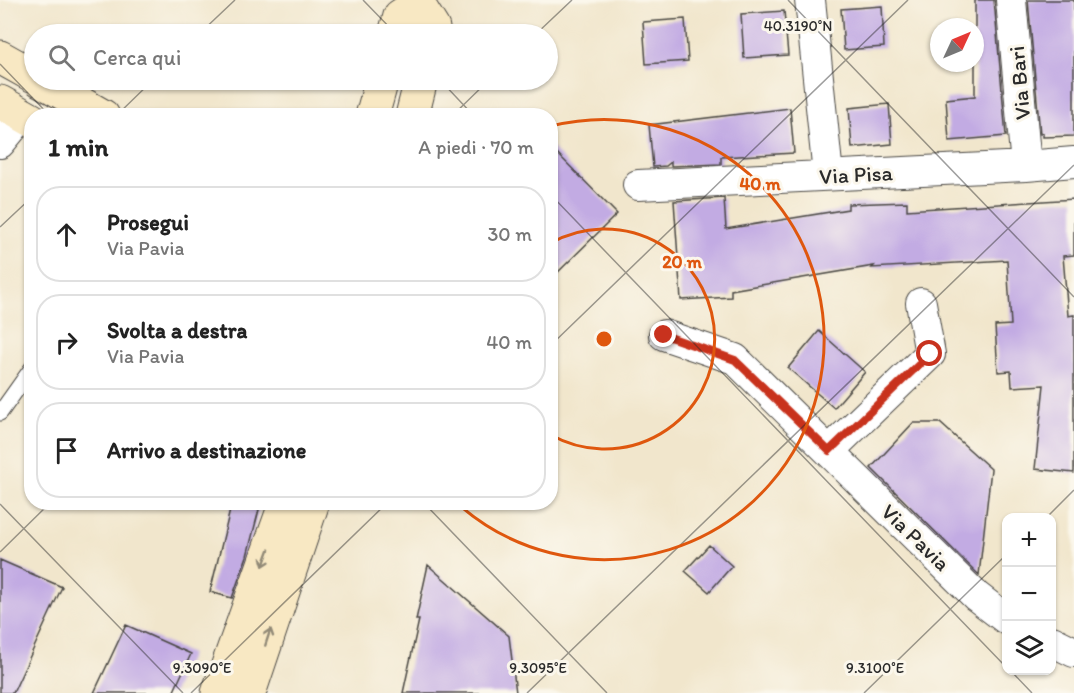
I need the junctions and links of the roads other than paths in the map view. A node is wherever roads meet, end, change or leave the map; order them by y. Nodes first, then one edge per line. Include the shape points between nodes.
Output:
1 (810, 0) edge
2 (1011, 0) edge
3 (419, 2) edge
4 (397, 24) edge
5 (431, 24) edge
6 (0, 57) edge
7 (24, 70) edge
8 (58, 90) edge
9 (379, 90) edge
10 (418, 90) edge
11 (89, 108) edge
12 (374, 108) edge
13 (414, 108) edge
14 (18, 113) edge
15 (0, 143) edge
16 (1074, 162) edge
17 (1026, 166) junction
18 (828, 175) junction
19 (638, 185) dead end
20 (921, 303) dead end
21 (664, 335) dead end
22 (24, 379) edge
23 (0, 413) edge
24 (829, 451) junction
25 (283, 510) edge
26 (309, 510) edge
27 (1002, 616) edge
28 (1056, 643) edge
29 (1074, 652) edge
30 (218, 693) edge
31 (249, 693) edge

1 - 18 street
2 - 17 street, Via Bari
3 - 4 street via 400,16
3 - 5 street
6 - 7 street
8 - 11 street
9 - 12 street
10 - 13 street
14 - 15 street
16 - 17 street, Via Pisa
17 - 18 street, Via Pisa
18 - 19 street, Via Pisa
20 - 24 street via 930,354
21 - 24 street, Via Pavia via 735,360
22 - 23 lane
24 - 27 street, Via Pavia via 976,596
25 -> 30 street
31 -> 26 street
28 - 29 street

